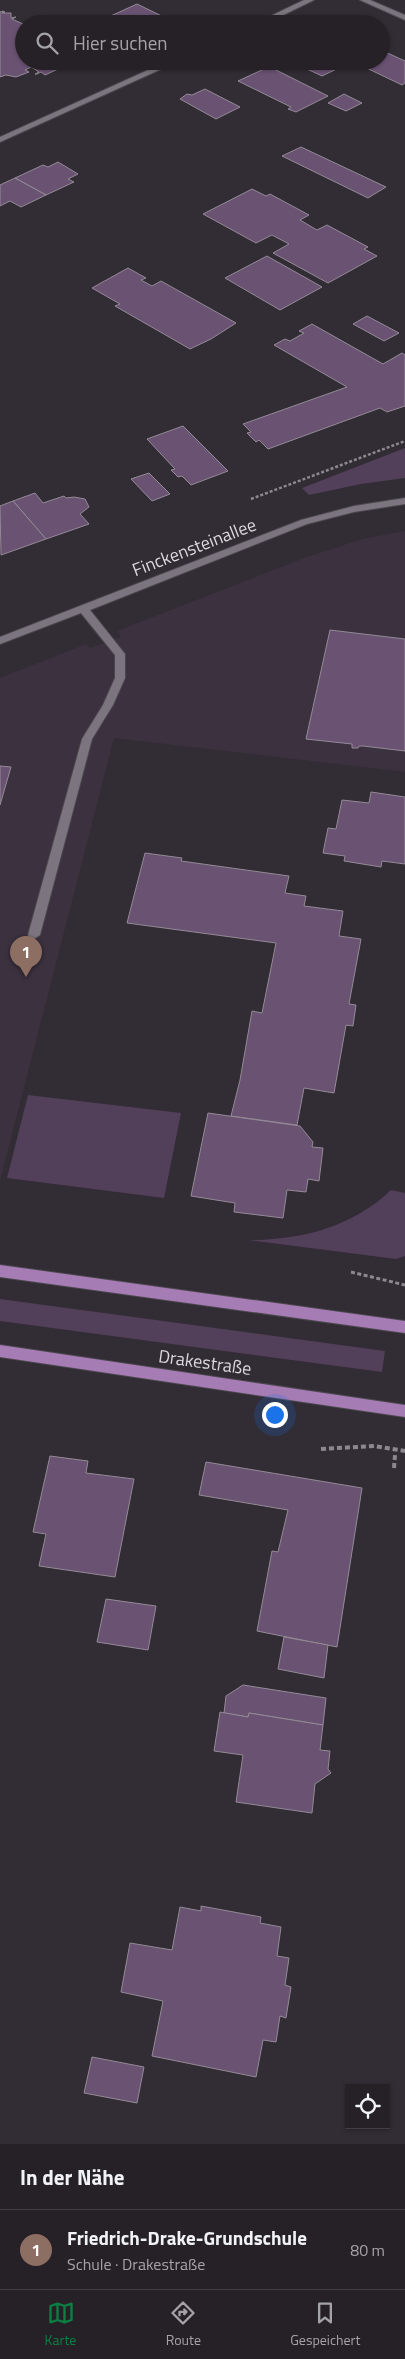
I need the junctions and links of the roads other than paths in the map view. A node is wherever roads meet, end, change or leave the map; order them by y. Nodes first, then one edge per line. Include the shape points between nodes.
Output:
1 (310, 0) edge
2 (364, 0) edge
3 (385, 0) edge
4 (374, 5) junction
5 (278, 15) edge
6 (405, 18) edge
7 (155, 70) edge
8 (0, 140) edge
9 (405, 501) edge
10 (83, 608) junction
11 (0, 641) edge
12 (34, 936) dead end
13 (0, 1271) edge
14 (405, 1327) edge
15 (0, 1351) edge
16 (405, 1411) edge

1 - 5 street
2 - 4 street
3 - 4 street
4 - 6 street
7 - 8 street
9 - 10 street, Finckensteinallee via 354,509 304,522
10 - 11 street, Finckensteinallee
10 - 12 street via 120,654 120,678 87,739
13 - 14 main road
15 - 16 main road, Drakestraße

